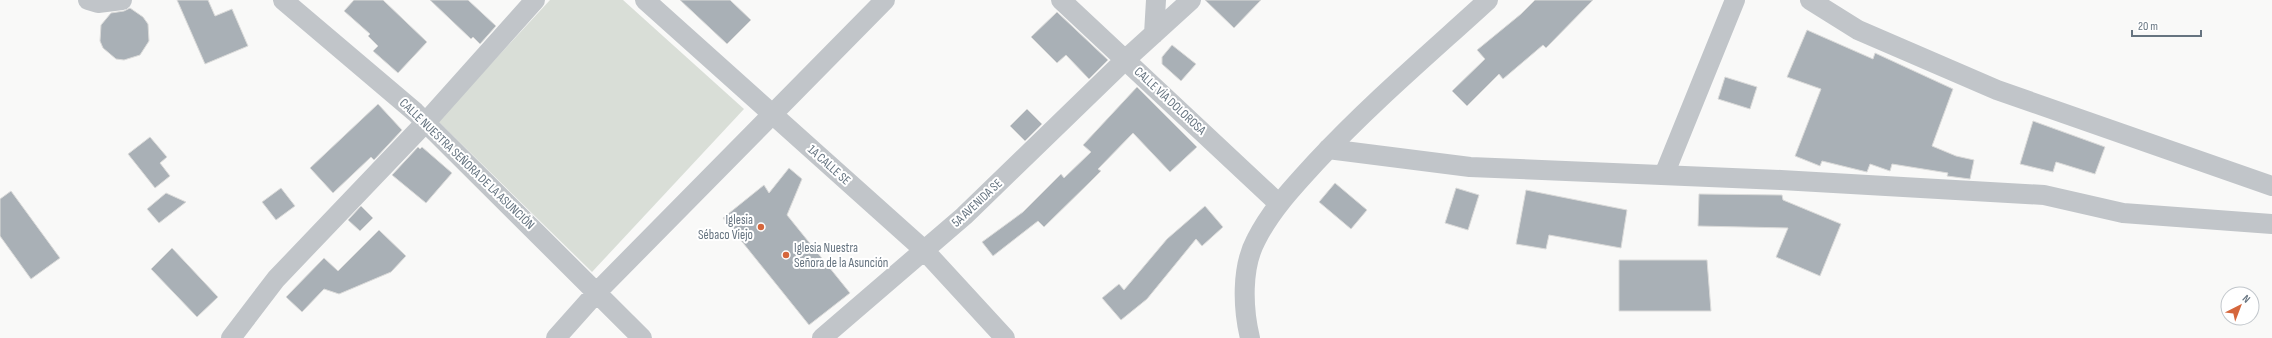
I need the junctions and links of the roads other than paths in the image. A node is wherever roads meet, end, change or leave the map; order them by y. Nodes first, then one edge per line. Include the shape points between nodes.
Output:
1 (88, 0) edge
2 (122, 0) edge
3 (282, 0) edge
4 (535, 0) edge
5 (645, 0) edge
6 (885, 0) edge
7 (1061, 0) edge
8 (1156, 0) edge
9 (1191, 0) edge
10 (1488, 0) edge
11 (1735, 0) edge
12 (1810, 0) edge
13 (1154, 34) junction
14 (1125, 60) junction
15 (773, 114) junction
16 (426, 122) junction
17 (1328, 149) junction
18 (1664, 175) junction
19 (2272, 186) edge
20 (1278, 203) junction
21 (2272, 224) edge
22 (924, 250) junction
23 (597, 292) junction
24 (231, 338) edge
25 (556, 338) edge
26 (642, 338) edge
27 (822, 338) edge
28 (1005, 338) edge
29 (1250, 338) edge

1 - 2 street via 98,3
3 - 16 street, CALLE NUESTRA SEÑORA DE LA ASUNCIÓN
4 - 16 street
5 - 15 street, 1A CALLE SE
6 - 15 street
7 - 14 street, CALLE VÍA DOLOROSA
8 - 13 street
9 - 13 street, 5A AVENIDA SE
10 - 17 street
11 - 18 street
12 - 19 street via 1858,30 1997,90
13 - 14 street, 5A AVENIDA SE
14 - 20 street, CALLE VÍA DOLOROSA
14 - 22 street, 5A AVENIDA SE via 964,216
15 - 22 street, 1A CALLE SE
15 - 23 street
16 - 23 street, CALLE NUESTRA SEÑORA DE LA ASUNCIÓN
16 - 24 street via 276,279
17 - 18 street via 1470,167
17 - 20 street
18 - 21 street via 2044,195 2123,213
20 - 29 street via 1255,241 1245,276 1247,327
22 - 27 street, 5A AVENIDA SE
22 - 28 street, 1A CALLE SE
23 - 25 street
23 - 26 street, CALLE NUESTRA SEÑORA DE LA ASUNCIÓN

